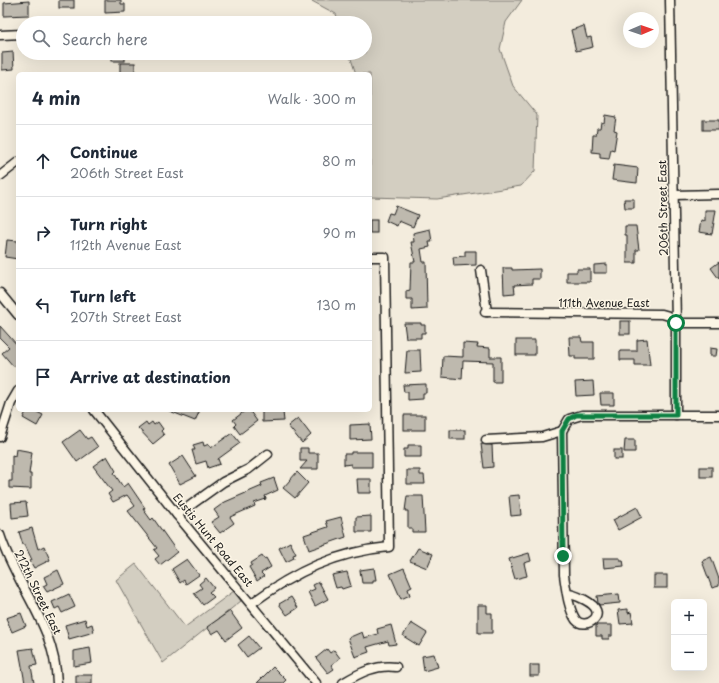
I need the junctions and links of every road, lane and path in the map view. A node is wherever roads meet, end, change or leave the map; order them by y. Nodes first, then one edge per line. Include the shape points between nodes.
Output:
1 (670, 0) edge
2 (16, 34) edge
3 (0, 35) edge
4 (16, 164) edge
5 (0, 176) edge
6 (719, 194) edge
7 (674, 195) junction
8 (372, 258) edge
9 (481, 270) dead end
10 (0, 293) edge
11 (16, 313) edge
12 (676, 323) junction
13 (719, 323) edge
14 (16, 395) edge
15 (96, 412) edge
16 (676, 415) junction
17 (719, 416) edge
18 (564, 427) junction
19 (0, 437) edge
20 (486, 440) dead end
21 (268, 454) dead end
22 (177, 515) junction
23 (0, 535) edge
24 (567, 594) dead end
25 (252, 603) junction
26 (396, 667) dead end
27 (57, 683) edge
28 (316, 683) edge
29 (343, 683) edge

1 - 7 street, 206th Street East
2 - 3 street
4 - 5 street
6 - 7 street
7 - 12 street, 206th Street East
8 - 25 street via 384,257 389,547 362,550 316,564 277,585
9 - 12 street, 111th Avenue East via 486,312 662,314 669,316
10 - 11 street
12 - 13 street, 111th Avenue East
12 - 16 street, 206th Street East
14 - 19 street
15 - 22 street, Eustis Hunt Road East
16 - 17 street
16 - 18 street via 576,415 569,419
18 - 20 street via 542,437
18 - 24 street via 563,556
21 - 22 street
22 - 25 street, Eustis Hunt Road East
23 - 27 street, 212th Street East via 46,628 55,660
25 - 28 street, Eustis Hunt Road East
26 - 29 street via 387,666 370,670

